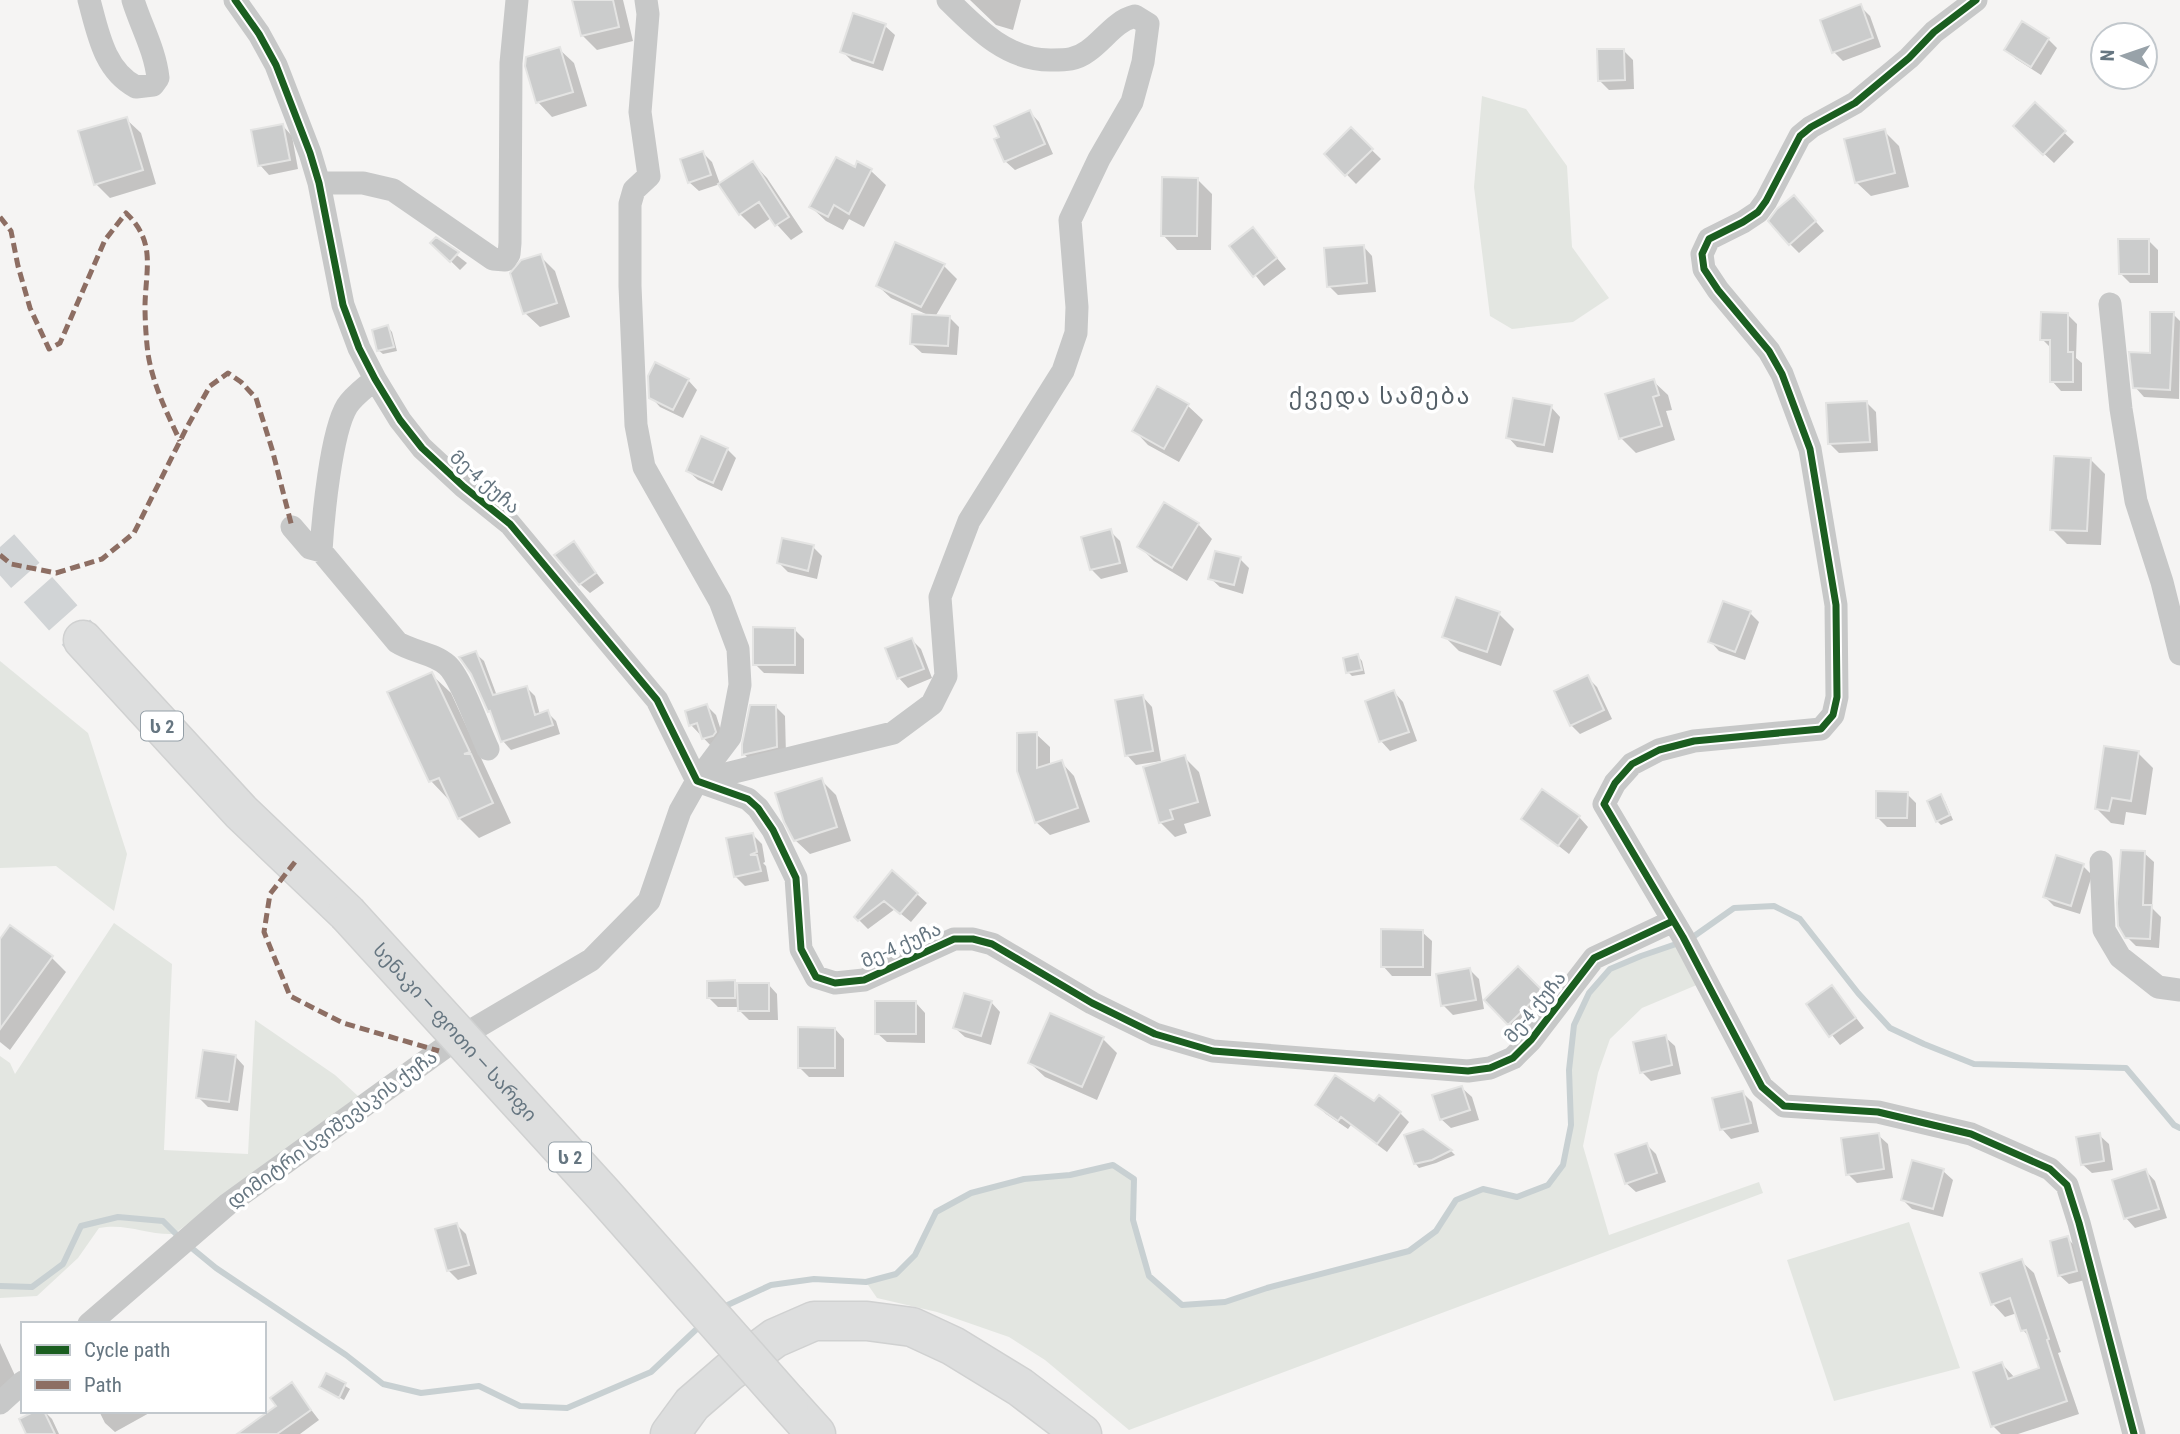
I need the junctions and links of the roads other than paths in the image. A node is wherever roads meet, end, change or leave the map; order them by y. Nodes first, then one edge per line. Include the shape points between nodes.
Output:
1 (89, 0) edge
2 (133, 0) edge
3 (235, 0) edge
4 (517, 0) edge
5 (646, 0) edge
6 (948, 0) edge
7 (1976, 0) edge
8 (319, 183) junction
9 (2110, 304) dead end
10 (374, 379) junction
11 (292, 527) dead end
12 (321, 551) junction
13 (83, 640) tunnel mouth
14 (2180, 654) edge
15 (488, 749) dead end
16 (697, 781) junction
17 (2101, 862) dead end
18 (1683, 938) junction
19 (2180, 990) edge
20 (91, 1322) edge
21 (21, 1384) edge
22 (0, 1403) edge
23 (670, 1434) edge
24 (816, 1434) edge
25 (1082, 1434) edge
26 (2134, 1434) edge

1 - 2 street via 114,70 136,87 153,85 158,78 156,59
3 - 8 street, მე-4 ქუჩა via 276,65
4 - 8 street via 511,62 510,243 505,260 494,259 393,190 363,183
5 - 16 street, დიმიტრი სვიშევსკის ქუჩა via 640,112 649,176 634,190 630,204 636,425 644,467 720,601 738,649 740,685 730,737
6 - 16 street via 985,35 1035,61 1073,60 1124,19 1135,16 1148,24 1132,102 1070,220 1076,333 1063,371 968,521 940,597 946,676 932,704 893,733
7 - 18 street via 1855,103 1800,136 1758,212 1709,239 1702,254 1704,269 1718,290 1769,351 1782,374 1810,449 1836,605 1837,697 1833,715 1821,729 1694,741 1632,764 1615,783 1604,804
8 - 10 street, მე-4 ქუჩა via 343,305
9 - 14 street via 2120,409 2136,501
10 - 12 street via 348,404 340,421
10 - 16 street, მე-4 ქუჩა via 422,448 510,524 657,700
11 - 12 street via 310,548
12 - 15 street via 397,642 447,664
13 - 24 highway, სენაკი — ფოთი — სარფი / ს 2, bridge via 241,812 347,913
16 - 18 street, მე-4 ქუჩა via 748,799 773,830 796,878 801,949 816,977 835,984 864,979 954,939 973,939 992,944 1155,1034 1213,1051 1468,1071 1490,1068 1513,1058 1531,1040 1594,958
16 - 20 street, დიმიტრი სვიშევსკის ქუჩა via 680,811 649,901 591,960 455,1040 202,1226
17 - 19 street via 2104,930 2120,957 2158,987
18 - 26 street via 1762,1087 1784,1106 1878,1112 1971,1134 2050,1169 2067,1185
21 - 22 street
23 - 25 highway via 692,1404 775,1338 814,1321 867,1321 912,1327 953,1346 1020,1387

